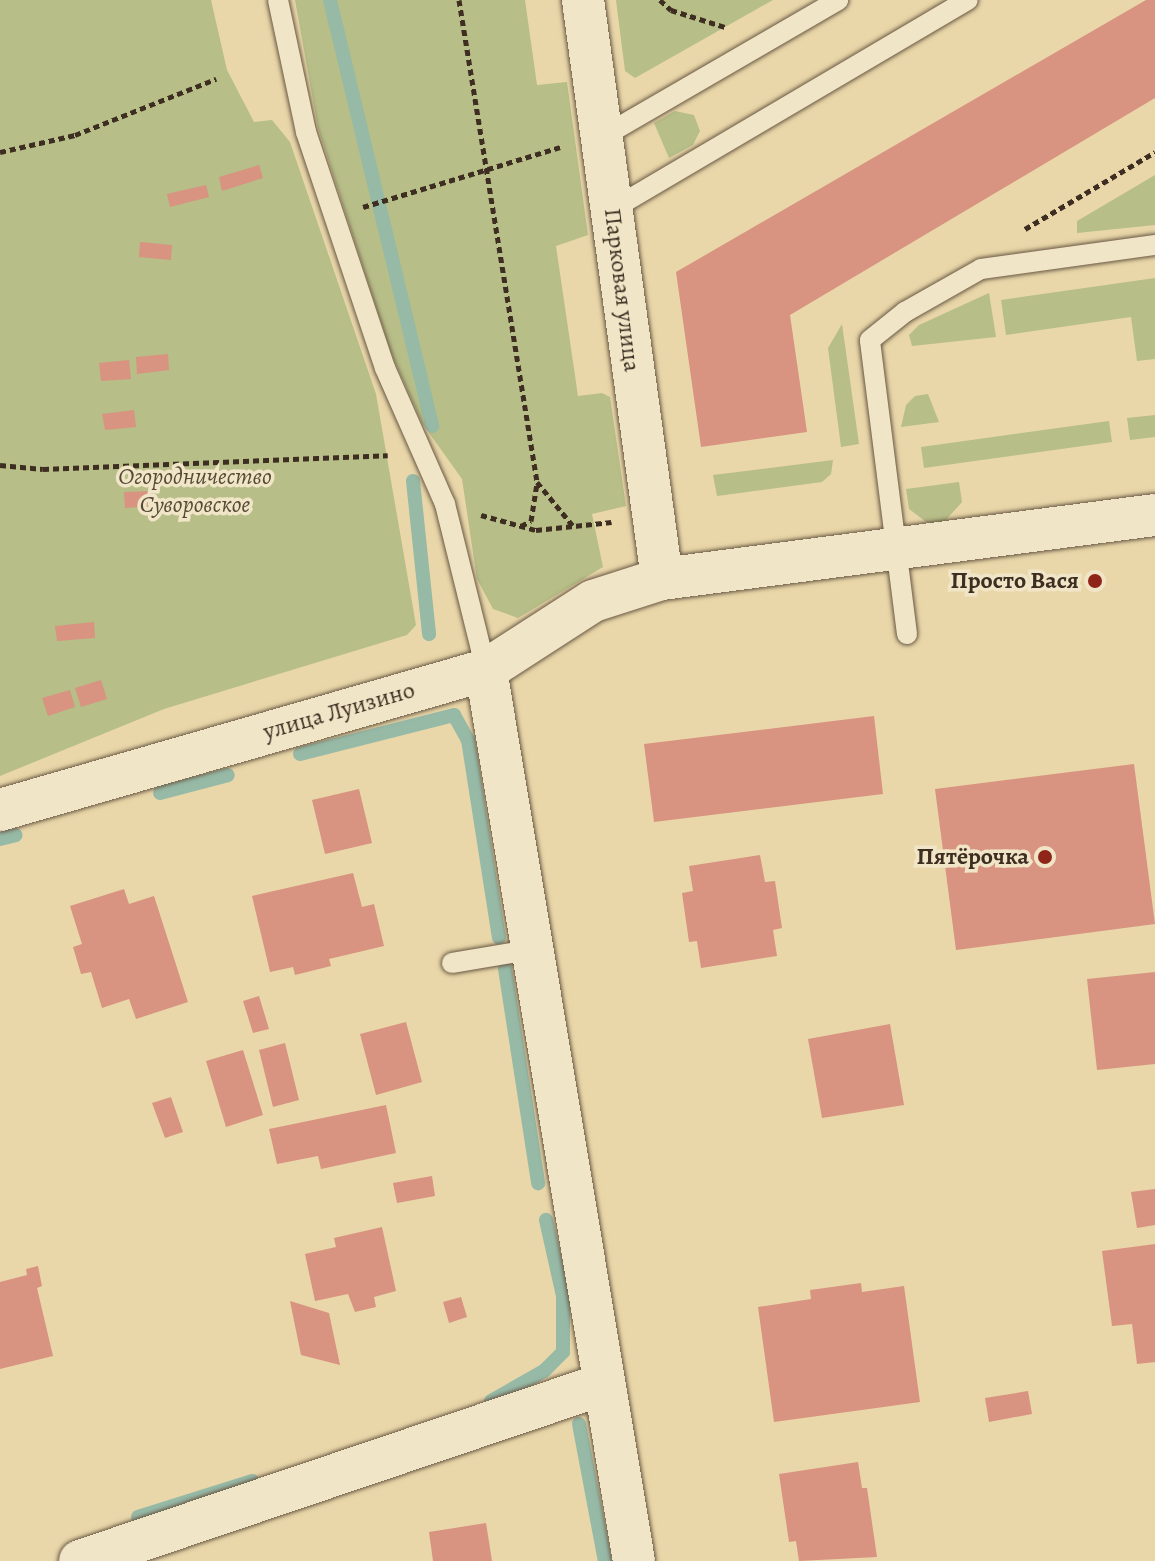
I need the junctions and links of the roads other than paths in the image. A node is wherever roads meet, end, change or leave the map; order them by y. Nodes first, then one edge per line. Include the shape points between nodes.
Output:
1 (278, 0) edge
2 (583, 0) edge
3 (838, 0) edge
4 (968, 0) edge
5 (584, 141) junction
6 (611, 210) junction
7 (1155, 245) edge
8 (1155, 515) edge
9 (893, 549) junction
10 (662, 579) junction
11 (907, 634) dead end
12 (486, 670) junction
13 (0, 810) edge
14 (535, 949) junction
15 (452, 963) dead end
16 (601, 1385) junction
17 (80, 1561) edge
18 (634, 1561) edge

1 - 12 lane via 306,132 385,368 445,504
2 - 5 street, Парковая улица
3 - 5 lane
4 - 6 lane
5 - 6 street, Парковая улица
6 - 10 street, Парковая улица
7 - 9 lane via 981,269 905,312 870,340
8 - 9 street, улица Луизино
9 - 10 street, улица Луизино
9 - 11 lane
10 - 12 street, улица Луизино via 593,601
12 - 13 street, улица Луизино
12 - 14 street
14 - 15 lane
14 - 16 street
16 - 17 street
16 - 18 street

